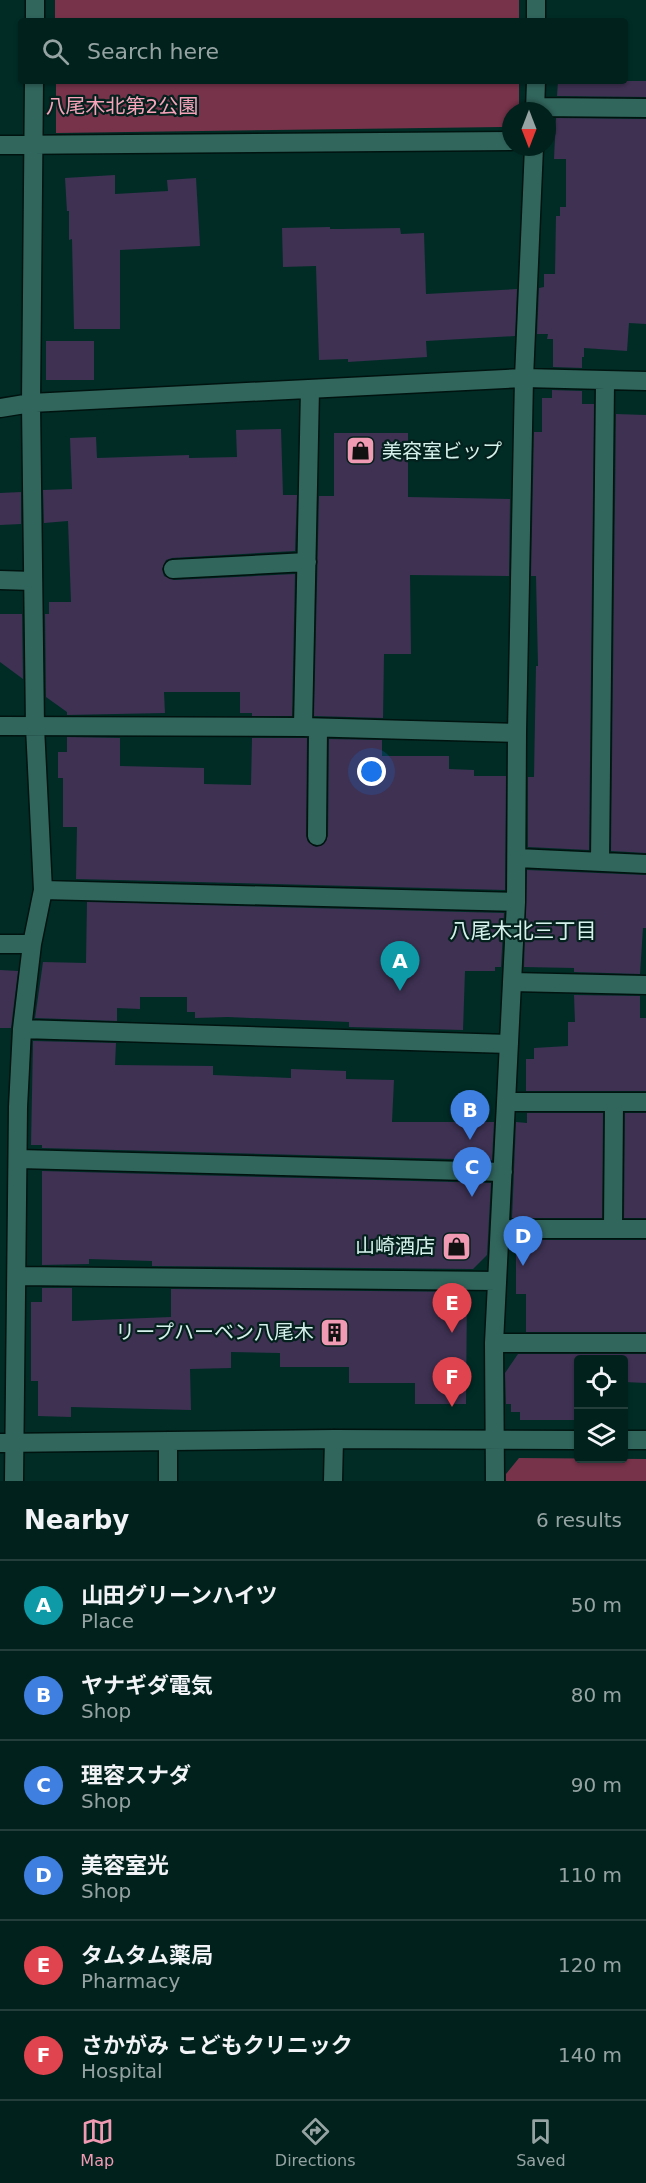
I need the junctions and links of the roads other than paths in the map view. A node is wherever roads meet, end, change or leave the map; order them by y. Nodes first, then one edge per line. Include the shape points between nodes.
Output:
1 (35, 0) edge
2 (536, 0) edge
3 (35, 18) edge
4 (536, 18) edge
5 (34, 84) edge
6 (536, 84) edge
7 (535, 102) edge
8 (646, 108) edge
9 (556, 109) edge
10 (502, 141) edge
11 (0, 145) edge
12 (32, 145) junction
13 (534, 156) edge
14 (524, 378) junction
15 (646, 381) edge
16 (605, 382) junction
17 (310, 389) junction
18 (30, 403) junction
19 (0, 408) edge
20 (307, 562) junction
21 (173, 569) dead end
22 (0, 580) edge
23 (33, 581) junction
24 (0, 726) edge
25 (35, 727) junction
26 (310, 728) junction
27 (517, 733) junction
28 (317, 836) dead end
29 (517, 858) junction
30 (600, 862) junction
31 (646, 864) edge
32 (42, 890) junction
33 (516, 902) junction
34 (0, 944) edge
35 (32, 944) junction
36 (512, 982) junction
37 (646, 985) edge
38 (22, 1029) junction
39 (509, 1044) junction
40 (506, 1102) junction
41 (614, 1102) junction
42 (646, 1102) edge
43 (9, 1107) edge
44 (18, 1159) junction
45 (503, 1172) junction
46 (500, 1229) junction
47 (614, 1229) junction
48 (646, 1229) edge
49 (17, 1276) junction
50 (497, 1281) junction
51 (494, 1343) junction
52 (646, 1343) edge
53 (334, 1439) junction
54 (496, 1440) junction
55 (574, 1440) edge
56 (628, 1440) edge
57 (646, 1440) edge
58 (168, 1441) junction
59 (8, 1443) edge
60 (14, 1481) edge
61 (168, 1481) edge
62 (333, 1481) edge
63 (495, 1481) edge

1 - 3 street
2 - 4 street
5 - 12 street
6 - 7 street
8 - 9 street
10 - 12 street
11 - 12 street
12 - 18 street
13 - 14 street
14 - 16 street
14 - 17 street
14 - 27 street
15 - 16 street
16 - 30 street
17 - 18 street
17 - 20 street
18 - 19 street
18 - 23 street
20 - 21 street
20 - 26 street
22 - 23 street
23 - 25 street
24 - 25 street
25 - 26 street
25 - 32 street
26 - 27 street
26 - 28 street
27 - 29 street
29 - 30 street
29 - 33 street
30 - 31 street
32 - 33 street
32 - 35 street
33 - 36 street
34 - 35 street
35 - 38 street
36 - 37 street
36 - 39 street
38 - 39 street
38 - 43 street
39 - 40 street
40 - 41 street
40 - 45 street
41 - 42 street
41 - 47 street
43 - 44 street
44 - 45 street
44 - 49 street
45 - 46 street
46 - 47 street
46 - 50 street
47 - 48 street
49 - 50 street
49 - 59 street
50 - 51 street
51 - 52 street
51 - 54 street
53 - 54 street
53 - 58 street
53 - 62 street
54 - 55 street
54 - 63 street
56 - 57 street
58 - 59 street
58 - 61 street
59 - 60 street

